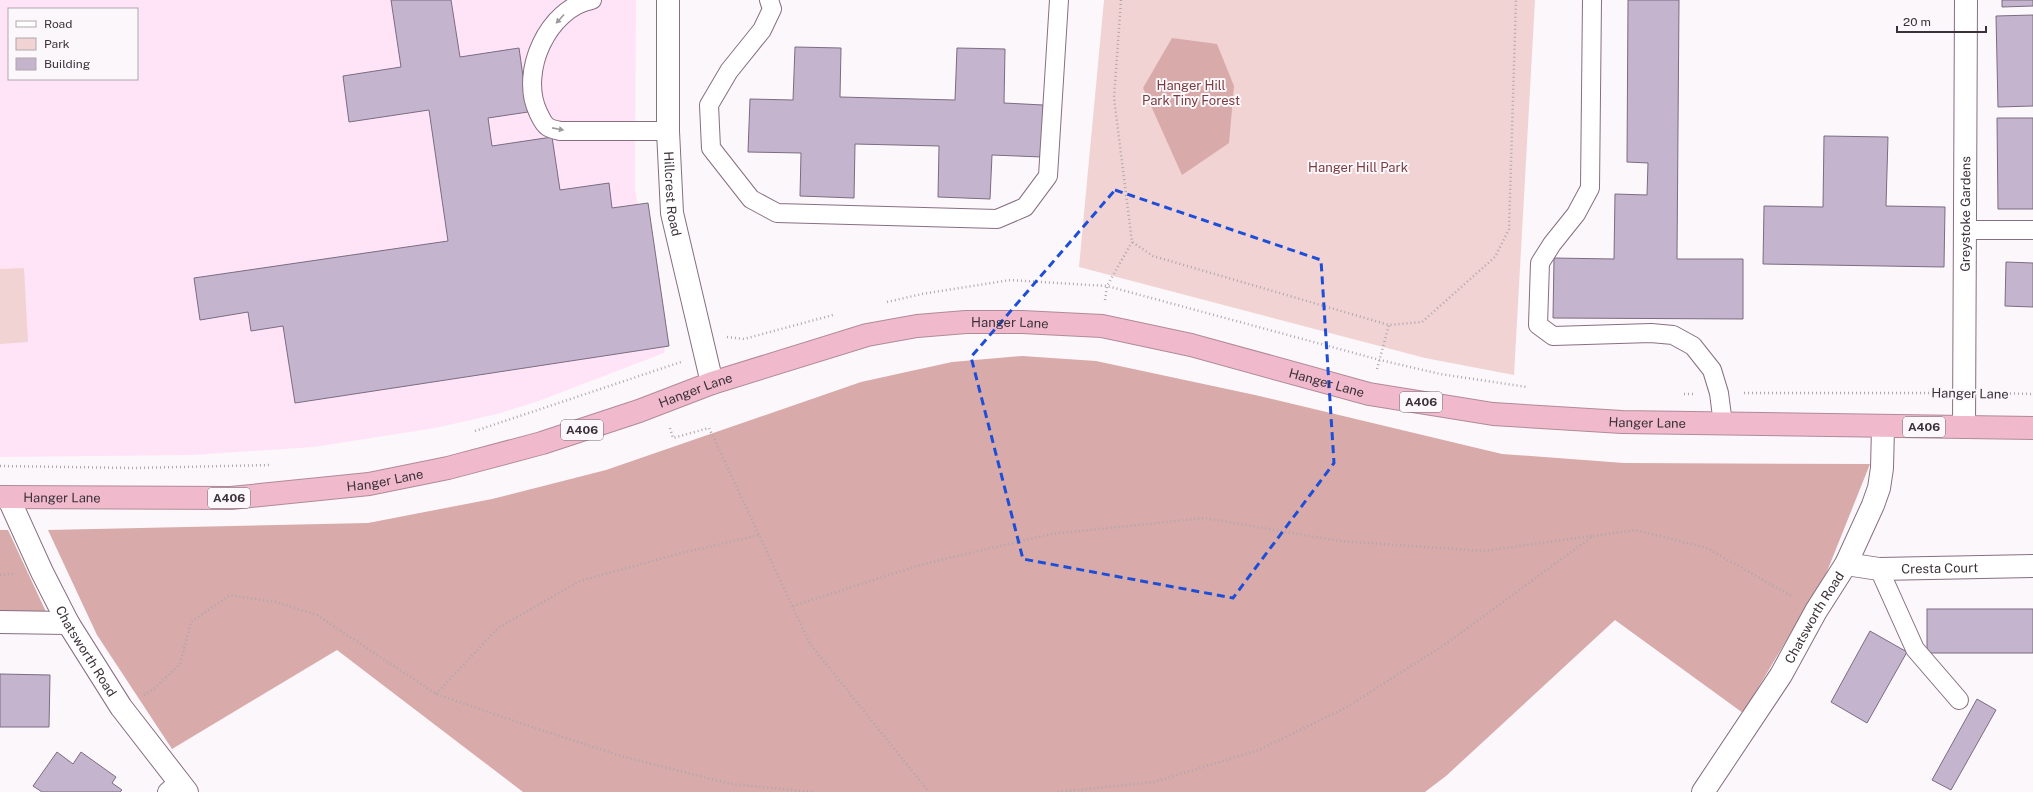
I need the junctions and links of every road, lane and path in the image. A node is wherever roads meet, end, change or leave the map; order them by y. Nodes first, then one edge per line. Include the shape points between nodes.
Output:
1 (592, 0) edge
2 (668, 0) edge
3 (769, 0) edge
4 (1059, 0) edge
5 (1121, 0) edge
6 (1516, 0) edge
7 (1592, 0) edge
8 (1966, 0) edge
9 (668, 131) junction
10 (1966, 230) junction
11 (2033, 230) edge
12 (1132, 242) junction
13 (1106, 286) junction
14 (885, 303) dead end
15 (840, 314) dead end
16 (1389, 325) junction
17 (1102, 326) junction
18 (727, 337) dead end
19 (1380, 360) junction
20 (682, 361) dead end
21 (712, 383) junction
22 (1530, 388) dead end
23 (1719, 393) junction
24 (1966, 393) junction
25 (1369, 394) junction
26 (1680, 394) dead end
27 (2033, 394) edge
28 (1723, 424) junction
29 (1883, 427) junction
30 (1964, 427) junction
31 (2033, 428) edge
32 (472, 432) dead end
33 (673, 438) dead end
34 (274, 465) dead end
35 (0, 466) edge
36 (4, 497) edge
37 (759, 535) junction
38 (1593, 536) junction
39 (1846, 564) junction
40 (2033, 566) edge
41 (1879, 570) junction
42 (793, 606) junction
43 (1816, 611) junction
44 (0, 622) edge
45 (68, 622) junction
46 (436, 694) junction
47 (1959, 700) dead end
48 (121, 707) junction
49 (178, 789) edge
50 (812, 792) edge
51 (929, 792) edge
52 (1058, 792) edge
53 (1703, 792) edge

1 -> 9 lane via 573,6 549,31 539,50 531,90 540,118 548,127 560,131
2 - 9 street, Hillcrest Road
3 - 4 lane via 772,10 762,30 729,71 710,105 711,148 751,199 777,213 997,220 1025,207 1048,176
5 - 12 path via 1114,98
6 - 16 path via 1509,229 1495,257 1422,322
7 - 23 lane via 1590,188 1576,214 1540,263 1538,324 1553,336 1651,333 1673,335 1693,346 1712,370
8 - 10 street, Greystoke Gardens
9 - 21 street, Hillcrest Road via 672,213
10 - 11 lane
10 - 24 street, Greystoke Gardens
12 - 13 path
12 - 16 path via 1153,256
13 - 14 path via 1010,280 922,294
13 - 17 path
13 - 19 path
15 - 18 path via 744,339
16 - 19 path
17 - 21 highway, Hanger Lane / A406 via 966,322 917,326 867,335
17 - 25 highway, Hanger Lane / A406 via 1191,345
19 - 22 path via 1440,374
19 - 25 path
20 - 32 path
21 - 36 highway, Hanger Lane / A406 via 639,411 542,443 448,468 369,484 231,498
23 - 24 path, Hanger Lane
23 - 26 path, Hanger Lane
23 - 28 lane
24 - 27 path, Hanger Lane
24 - 30 street, Greystoke Gardens
25 - 28 highway, Hanger Lane / A406 via 1493,414 1622,422
28 - 29 highway, Hanger Lane / A406
29 - 30 highway, Hanger Lane / A406
29 - 39 street, Chatsworth Road via 1879,488
30 - 31 highway, Hanger Lane / A406
33 - 37 path via 709,428
34 - 35 path via 133,468
36 - 45 street, Chatsworth Road
37 - 42 path
37 - 46 path via 580,581 498,628
38 - 42 path via 1484,551 1339,541 1204,518 1051,534 920,565
38 - 43 path via 1636,530 1707,548
38 - 52 path via 1447,643 1347,707 1259,750 1154,782
39 - 41 street, Cresta Court
39 - 43 street, Chatsworth Road
40 - 41 street, Cresta Court
41 - 47 lane via 1915,648
42 - 51 path via 810,644
43 - 53 street, Chatsworth Road via 1781,675
44 - 45 street
45 - 48 street, Chatsworth Road
46 - 48 path via 317,616 276,602 230,595 191,622 180,664 155,688
46 - 50 path via 624,758 732,784
48 - 49 street, Chatsworth Road

